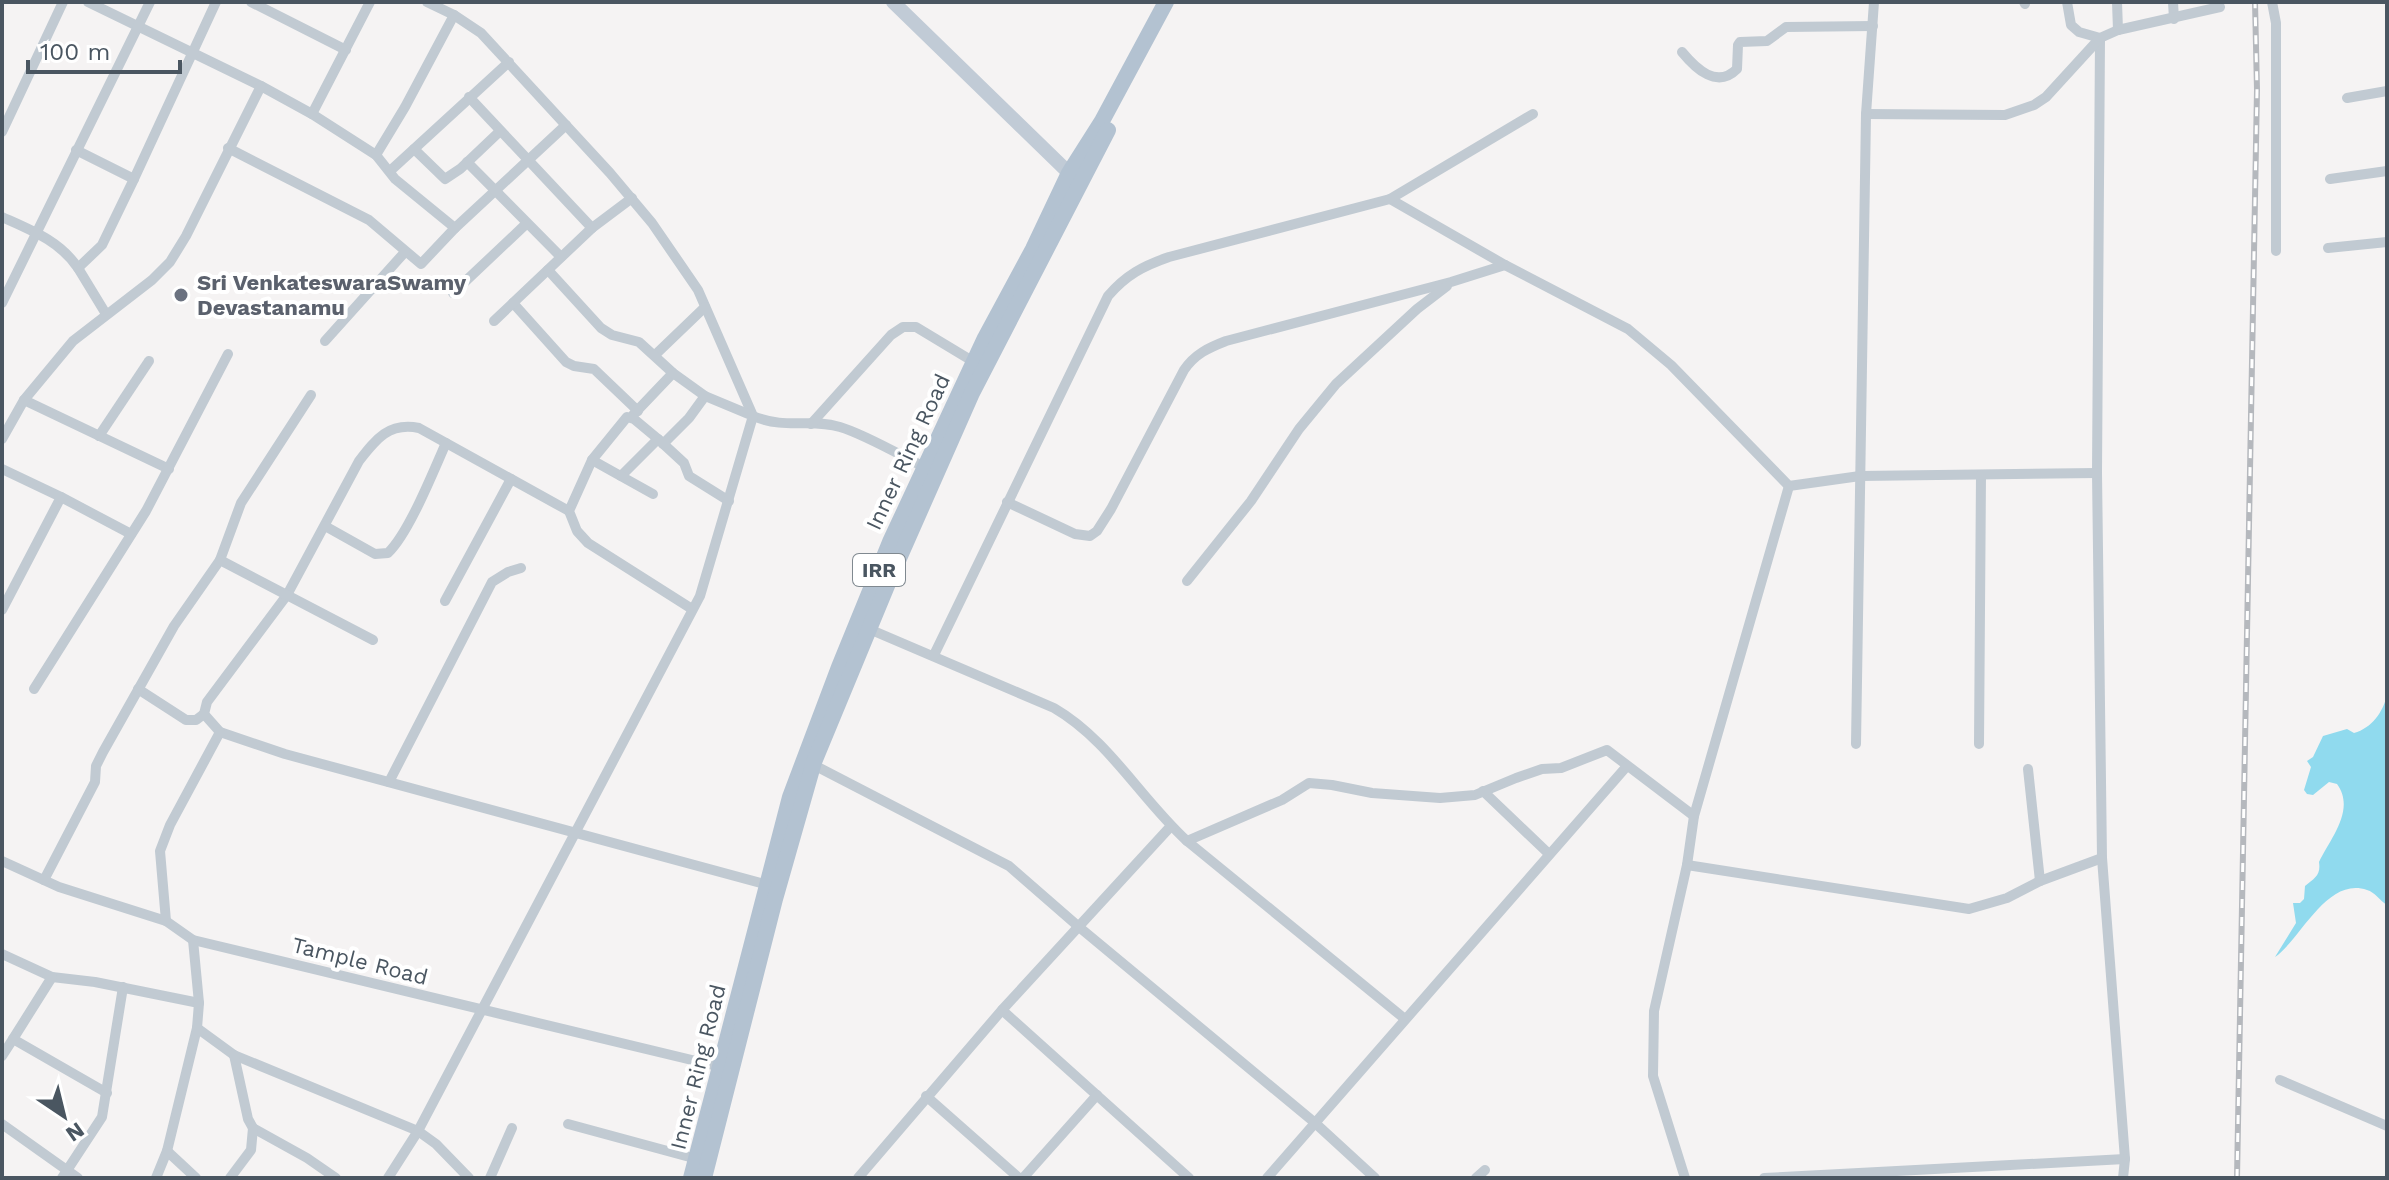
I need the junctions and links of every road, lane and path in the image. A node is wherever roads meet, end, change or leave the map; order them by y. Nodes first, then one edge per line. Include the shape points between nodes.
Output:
1 (63, 2) edge
2 (88, 2) edge
3 (150, 2) edge
4 (216, 2) edge
5 (251, 2) edge
6 (370, 2) edge
7 (427, 2) edge
8 (893, 2) edge
9 (1166, 2) edge
10 (1176, 2) edge
11 (1874, 2) edge
12 (2067, 2) edge
13 (2117, 2) edge
14 (2173, 2) edge
15 (2272, 2) edge
16 (2220, 7) dead end
17 (454, 15) junction
18 (2174, 19) junction
19 (138, 25) junction
20 (1873, 26) junction
21 (2118, 30) junction
22 (2100, 38) junction
23 (346, 50) junction
24 (1682, 52) dead end
25 (194, 53) junction
26 (509, 62) junction
27 (261, 86) junction
28 (2387, 91) edge
29 (469, 97) junction
30 (2347, 98) dead end
31 (312, 114) junction
32 (1533, 114) dead end
33 (1866, 114) junction
34 (566, 125) junction
35 (500, 131) junction
36 (2, 132) edge
37 (228, 148) junction
38 (414, 149) junction
39 (76, 150) junction
40 (376, 155) junction
41 (467, 162) junction
42 (529, 162) junction
43 (390, 171) junction
44 (2387, 171) edge
45 (134, 179) junction
46 (2330, 179) dead end
47 (1073, 181) junction
48 (496, 191) junction
49 (632, 198) junction
50 (1390, 199) junction
51 (2, 217) edge
52 (526, 224) junction
53 (455, 228) junction
54 (592, 228) junction
55 (35, 231) junction
56 (2387, 242) edge
57 (2328, 248) dead end
58 (2276, 251) dead end
59 (405, 252) junction
60 (561, 257) junction
61 (1505, 265) junction
62 (78, 268) junction
63 (548, 270) junction
64 (1451, 282) junction
65 (453, 293) dead end
66 (2, 303) edge
67 (513, 303) junction
68 (705, 307) junction
69 (106, 314) junction
70 (494, 321) dead end
71 (325, 341) dead end
72 (228, 354) dead end
73 (655, 355) junction
74 (149, 361) dead end
75 (974, 362) junction
76 (673, 373) junction
77 (311, 395) dead end
78 (705, 396) junction
79 (24, 400) junction
80 (634, 414) junction
81 (753, 416) junction
82 (811, 424) junction
83 (99, 436) junction
84 (2, 439) edge
85 (660, 441) junction
86 (446, 443) junction
87 (592, 460) junction
88 (926, 468) junction
89 (2, 469) edge
90 (169, 469) junction
91 (2097, 473) junction
92 (1981, 475) junction
93 (621, 476) junction
94 (1860, 476) junction
95 (511, 479) junction
96 (1789, 486) junction
97 (653, 494) dead end
98 (61, 497) junction
99 (729, 501) junction
100 (1007, 502) junction
101 (569, 511) junction
102 (325, 526) junction
103 (131, 534) junction
104 (220, 560) junction
105 (521, 568) dead end
106 (1187, 581) dead end
107 (287, 595) junction
108 (445, 601) dead end
109 (692, 609) junction
110 (2, 610) edge
111 (869, 629) junction
112 (373, 640) dead end
113 (934, 655) junction
114 (34, 689) dead end
115 (138, 689) junction
116 (204, 714) junction
117 (220, 732) junction
118 (1856, 744) dead end
119 (1979, 744) dead end
120 (807, 763) junction
121 (1627, 766) junction
122 (2028, 769) dead end
123 (389, 782) junction
124 (1483, 791) junction
125 (1694, 816) junction
126 (1171, 826) junction
127 (574, 833) junction
128 (1187, 841) junction
129 (1549, 854) junction
130 (2102, 858) junction
131 (2, 861) edge
132 (1687, 865) junction
133 (44, 880) junction
134 (2040, 881) junction
135 (768, 885) junction
136 (166, 921) junction
137 (1079, 927) junction
138 (193, 940) junction
139 (2, 954) edge
140 (52, 977) junction
141 (123, 987) junction
142 (199, 1003) junction
143 (1002, 1010) junction
144 (480, 1011) junction
145 (1405, 1019) junction
146 (197, 1028) junction
147 (13, 1039) junction
148 (234, 1055) junction
149 (2, 1056) edge
150 (721, 1067) junction
151 (2280, 1080) dead end
152 (107, 1093) junction
153 (1097, 1095) junction
154 (926, 1096) junction
155 (1314, 1122) junction
156 (2, 1124) edge
157 (568, 1124) dead end
158 (2387, 1126) edge
159 (253, 1128) junction
160 (512, 1128) dead end
161 (418, 1131) junction
162 (167, 1151) junction
163 (697, 1159) junction
164 (2125, 1159) junction
165 (65, 1174) edge
166 (334, 1177) edge
167 (468, 1177) edge
168 (1814, 1177) edge
169 (78, 1178) edge
170 (156, 1178) edge
171 (196, 1178) edge
172 (230, 1178) edge
173 (388, 1178) edge
174 (490, 1178) edge
175 (691, 1178) edge
176 (704, 1178) edge
177 (858, 1178) edge
178 (1021, 1178) edge
179 (1189, 1178) edge
180 (1267, 1178) edge
181 (1375, 1178) edge
182 (1685, 1178) edge
183 (1764, 1178) edge
184 (2123, 1178) edge

1 - 36 street
2 - 19 street
3 - 19 street
4 - 25 street
5 - 23 street
6 - 23 street
7 - 17 street
8 - 47 street
9 - 47 main road, Inner Ring Road / IRR
10 - 47 main road, Inner Ring Road / IRR
11 - 20 street
12 - 22 street via 2071,25
13 - 21 street
14 - 18 street
15 - 58 street
16 - 18 street
17 - 26 street
17 - 40 street
18 - 21 street
19 - 25 street
19 - 39 street
20 - 24 street via 1786,27 1767,41 1743,41 1738,45 1737,69 1729,75 1702,73
20 - 33 street
21 - 22 street
22 - 33 street via 2046,97 2005,115
22 - 91 street
23 - 31 street
25 - 27 street
25 - 45 street
26 - 29 street
26 - 34 street
27 - 31 street
27 - 37 street
28 - 30 street
29 - 35 street
29 - 38 street
31 - 40 street
32 - 50 street
33 - 94 street
34 - 42 street
34 - 49 street
35 - 41 street
35 - 42 street
37 - 59 street via 369,220
37 - 69 street via 170,262
38 - 41 street via 442,178
38 - 43 street
39 - 45 street
39 - 55 street
40 - 43 street
41 - 48 street
42 - 48 street
42 - 54 street
43 - 53 street
44 - 46 street
45 - 62 street via 102,245
47 - 75 main road, Inner Ring Road / IRR
47 - 111 main road, Inner Ring Road / IRR via 972,393
48 - 52 street
48 - 53 street
49 - 54 street
49 - 68 street
50 - 61 street
50 - 100 street via 1169,257 1123,279 1108,296
51 - 55 street
52 - 60 street
52 - 65 street
53 - 59 street via 421,264
54 - 60 street
55 - 62 street via 68,253
55 - 66 street
56 - 57 street
59 - 71 street
60 - 63 street
61 - 64 street
61 - 96 street via 1646,342
62 - 69 street
63 - 67 street
63 - 73 street via 601,328 639,342
64 - 100 street via 1203,351 1184,370 1111,509 1090,536
64 - 106 street via 1336,384
67 - 70 street
67 - 80 street via 566,362 594,369
68 - 73 street
68 - 81 street
69 - 79 street via 73,341
72 - 90 street
73 - 76 street
74 - 83 street
75 - 82 street via 916,327 903,327
75 - 88 main road, Inner Ring Road / IRR
76 - 78 street
76 - 80 street
77 - 104 street via 241,503
78 - 81 street
78 - 85 street via 689,418
79 - 83 street
79 - 84 street
80 - 85 street
80 - 87 street
81 - 82 street via 780,425
81 - 99 street
82 - 88 street via 840,427
83 - 90 street
85 - 93 street
85 - 99 street via 684,463 689,476
86 - 95 street
86 - 102 street via 419,428 389,429 359,461
86 - 102 street via 388,553 375,554
87 - 93 street
87 - 101 street
88 - 120 main road, Inner Ring Road / IRR via 888,547
89 - 98 street
90 - 103 street
91 - 92 street
91 - 130 street
92 - 94 street
92 - 119 street
93 - 97 street
94 - 96 street
94 - 118 street
95 - 101 street
95 - 108 street
96 - 125 street
98 - 103 street
98 - 110 street
99 - 109 street
100 - 113 street
101 - 109 street via 588,543
102 - 107 street
103 - 114 street
104 - 107 street
104 - 115 street
105 - 123 street via 492,582
107 - 112 street
107 - 116 street via 207,702
109 - 127 street
111 - 113 street
111 - 120 main road, Inner Ring Road / IRR
113 - 126 street via 1074,719
115 - 116 street via 186,720
115 - 133 street
116 - 117 street
117 - 123 street
117 - 136 street via 160,851
120 - 135 main road, Inner Ring Road / IRR via 784,819
120 - 137 street via 1009,866
120 - 176 main road, Inner Ring Road / IRR
121 - 124 street via 1614,753 1600,751
121 - 125 street
121 - 129 street
122 - 134 street
123 - 127 street
124 - 128 street via 1440,798 1309,783
124 - 129 street
125 - 132 street
126 - 128 street
126 - 137 street
127 - 135 street
127 - 144 street
128 - 145 street
129 - 145 street
130 - 134 street
130 - 164 street
131 - 133 street, Tample Road
132 - 134 street via 1969,909
132 - 182 street via 1654,1011 1653,1076
133 - 136 street, Tample Road
135 - 150 main road, Inner Ring Road / IRR
136 - 138 street, Tample Road
137 - 143 street
137 - 155 street
138 - 142 street
138 - 144 street, Tample Road
139 - 140 street
140 - 141 street
140 - 147 street
141 - 142 street
141 - 152 street
142 - 146 street
143 - 153 street
143 - 154 street
144 - 150 street, Tample Road
144 - 161 street
145 - 155 street
146 - 148 street
146 - 162 street
147 - 149 street
147 - 152 street
148 - 159 street
148 - 161 street
150 - 163 main road, Inner Ring Road / IRR
151 - 158 street
152 - 165 street via 102,1117
153 - 178 street
153 - 179 street
154 - 177 street
154 - 178 street
155 - 180 street
155 - 181 street
156 - 165 street
157 - 163 street
159 - 166 street
159 - 172 street via 251,1150
160 - 174 street
161 - 167 street
161 - 173 street
162 - 170 street
162 - 171 street
163 - 175 main road, Inner Ring Road / IRR
164 - 168 street
164 - 184 street
165 - 169 street
168 - 183 street

